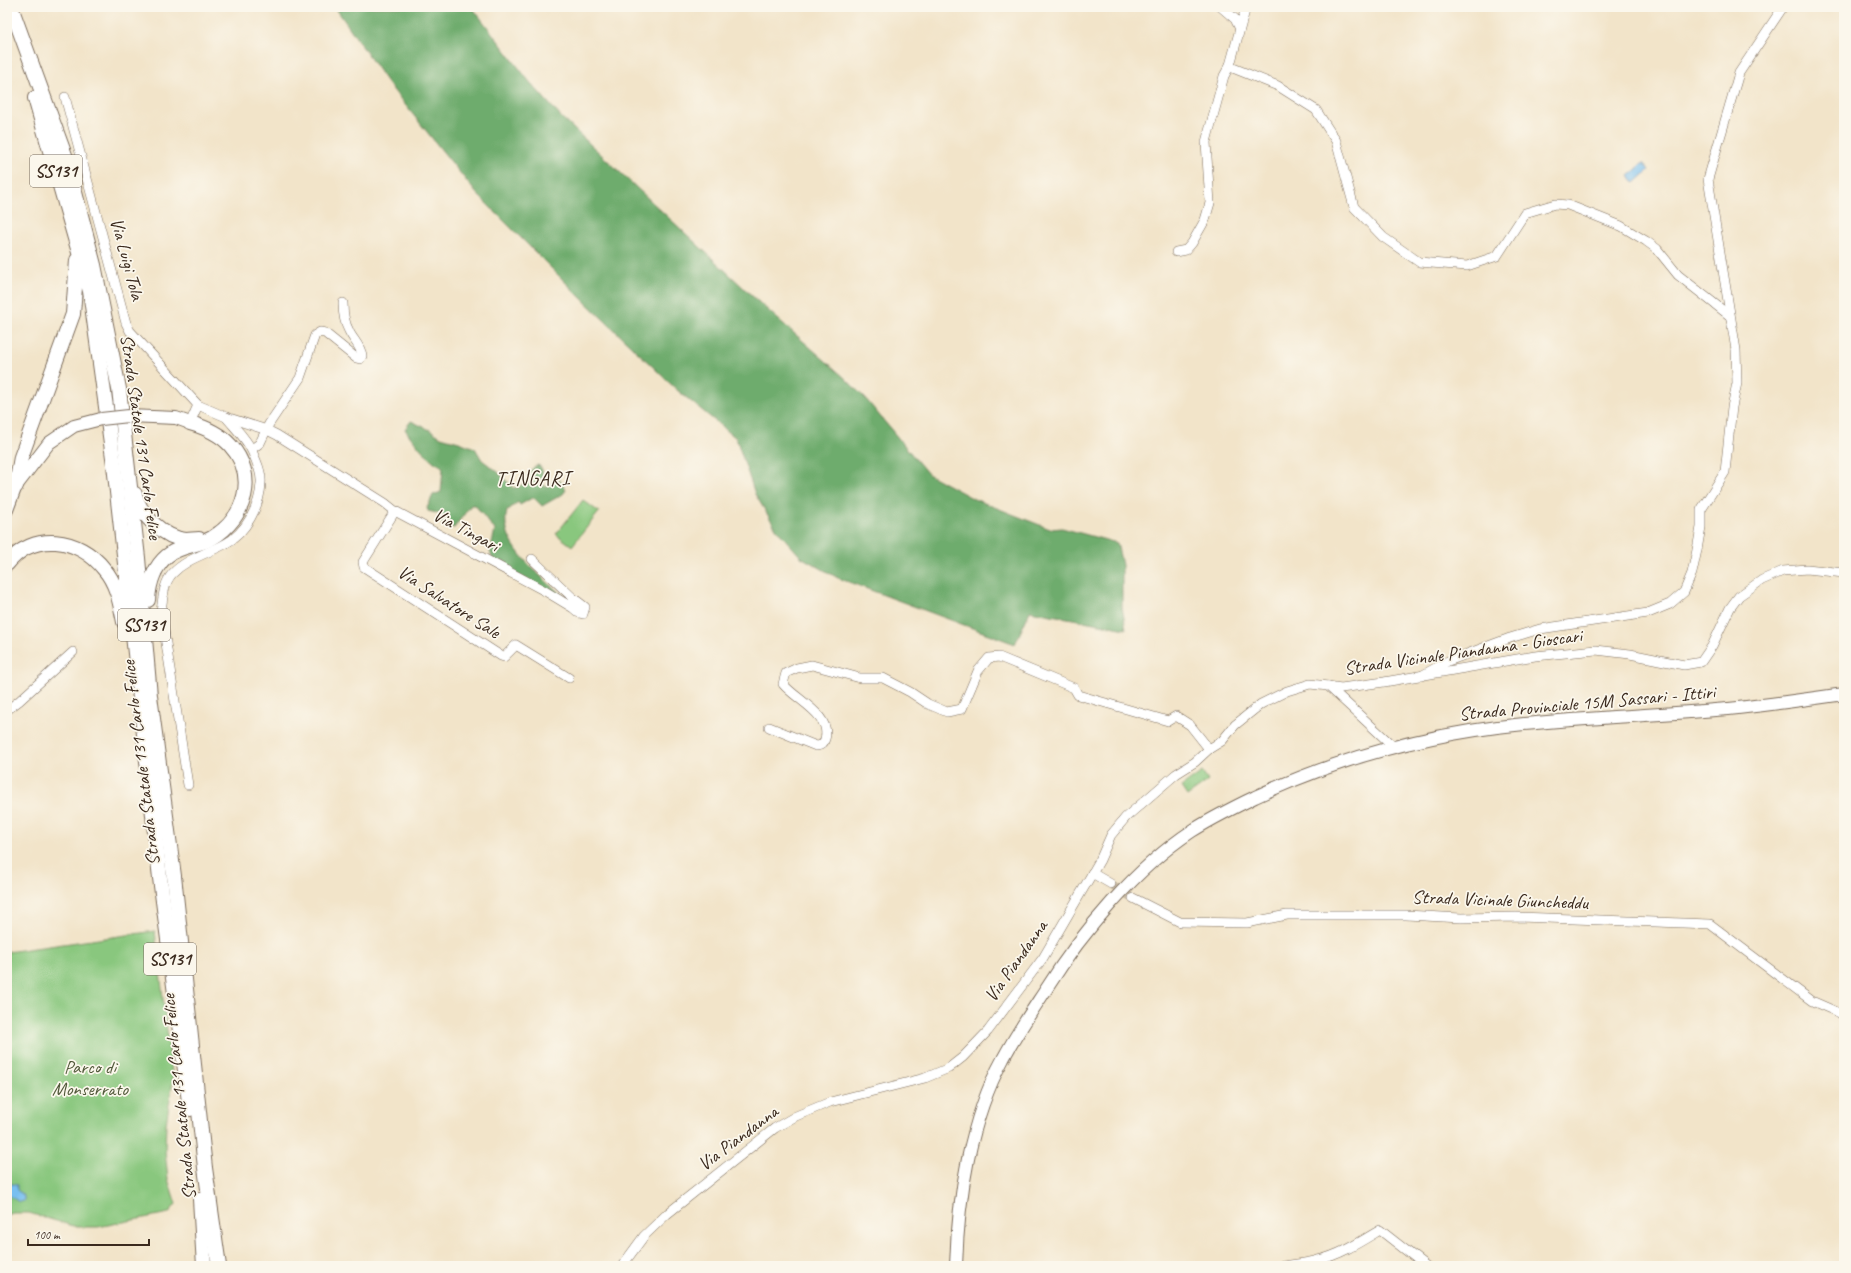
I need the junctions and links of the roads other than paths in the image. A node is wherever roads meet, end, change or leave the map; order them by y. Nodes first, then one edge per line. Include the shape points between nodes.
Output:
1 (11, 7) edge
2 (1221, 7) edge
3 (1246, 7) edge
4 (1783, 7) edge
5 (7, 24) edge
6 (1239, 27) junction
7 (1230, 65) junction
8 (64, 97) dead end
9 (77, 244) junction
10 (1176, 252) dead end
11 (343, 304) dead end
12 (1730, 316) junction
13 (198, 405) junction
14 (226, 417) junction
15 (190, 423) junction
16 (267, 430) junction
17 (252, 449) junction
18 (127, 462) junction
19 (16, 486) junction
20 (7, 510) edge
21 (395, 511) junction
22 (211, 538) junction
23 (532, 560) dead end
24 (7, 564) edge
25 (1844, 573) edge
26 (73, 652) dead end
27 (1421, 676) junction
28 (569, 678) dead end
29 (1328, 686) junction
30 (1844, 694) edge
31 (150, 696) junction
32 (7, 710) edge
33 (143, 718) junction
34 (768, 727) dead end
35 (1394, 747) junction
36 (1209, 749) junction
37 (188, 785) dead end
38 (1092, 873) junction
39 (1111, 884) tunnel mouth
40 (1133, 898) tunnel mouth
41 (1844, 1015) edge
42 (200, 1199) junction
43 (217, 1264) edge
44 (204, 1266) edge
45 (622, 1266) edge
46 (956, 1266) edge
47 (1284, 1266) edge
48 (1426, 1266) edge

1 - 18 highway, Strada Statale 131 Carlo Felice / SS131 via 66,158 94,265 119,389
2 - 6 street via 1235,19
3 - 6 street
4 - 12 street via 1739,73 1708,179
5 - 9 highway, Strada Statale 131 Carlo Felice / SS131 via 35,99
6 - 7 street
7 - 10 street via 1224,76 1206,142 1210,203 1205,220 1192,243 1186,250
7 - 12 street via 1278,86 1316,110 1336,141 1354,207 1383,237 1419,262 1467,266 1497,256 1525,213 1555,204 1568,205 1621,226 1646,240 1657,249 1678,275
8 - 13 street, Via Luigi Tola via 128,328
9 - 19 highway via 73,314 21,458
9 - 33 highway, Strada Statale 131 Carlo Felice / SS131 via 90,291 104,385
11 - 16 street via 349,332 361,349 362,356 360,359 356,358 325,333 315,334 300,378
12 - 27 street via 1736,350 1737,383 1725,472 1701,510 1701,527 1692,573 1684,592 1670,604 1648,613 1540,629 1510,638 1448,661
13 - 14 street, Via Tingari
13 - 15 street
14 - 16 street, Via Tingari
14 - 17 street, Via Tingari
15 - 19 main road, bridge via 176,418 129,416 101,419 74,426 54,439
15 - 22 highway via 204,427 229,444 244,466 246,488 239,512 226,527
16 - 17 street via 260,443
16 - 21 street, Via Tingari
17 - 37 street via 261,483 248,523 226,544 194,557 172,574 163,591 161,611
18 - 22 highway via 138,503 149,520 167,533 185,540
18 - 31 highway, Strada Statale 131 Carlo Felice / SS131
19 - 20 main road
21 - 23 street, Via Tingari via 583,614 585,607
21 - 28 street, Via Salvatore Sale via 363,562 364,567 502,656 504,657 516,645
22 - 31 highway via 177,549 166,557 150,583
24 - 33 highway via 13,557 35,544 60,542 86,551 105,569 118,593
25 - 27 street, Strada Vicinale Piandanna - Gioscari via 1807,569 1783,571 1762,580 1739,596 1730,608 1712,646 1701,662 1684,665 1596,650 1535,656
26 - 32 street
27 - 29 street, Strada Vicinale Piandanna - Gioscari via 1341,688
29 - 35 street
29 - 36 street, Via Piandanna via 1310,684 1287,691 1261,704 1235,725 1222,741
30 - 35 main road, Strada Provinciale 15M Sassari - Ittiri via 1737,708 1520,724 1451,734
31 - 43 highway, Strada Statale 131 Carlo Felice / SS131 via 174,876
33 - 42 highway, Strada Statale 131 Carlo Felice / SS131
34 - 36 street via 816,746 825,741 827,732 821,717 790,693 783,684 786,674 797,668 812,665 860,678 883,678 947,712 962,709 978,671 989,658 999,658 1074,688 1078,695 1168,721 1176,716 1190,725
35 - 46 main road, Strada Provinciale 15M Sassari - Ittiri via 1294,779 1231,809 1192,832 1164,852 1090,927 1034,1008 1002,1060 988,1092 961,1192
36 - 38 street, Via Piandanna via 1126,817 1111,835
38 - 39 street
38 - 45 street, Via Piandanna via 1043,958 988,1032 963,1057 948,1068 925,1078 830,1102 774,1128 666,1214 644,1236
40 - 41 street, Strada Vicinale Giuncheddu via 1180,922 1247,923 1287,915 1406,914 1461,918 1516,917 1710,924 1812,1001
42 - 43 highway, Strada Statale 131 Carlo Felice / SS131
42 - 44 highway
47 - 48 street via 1319,1260 1346,1249 1380,1230

